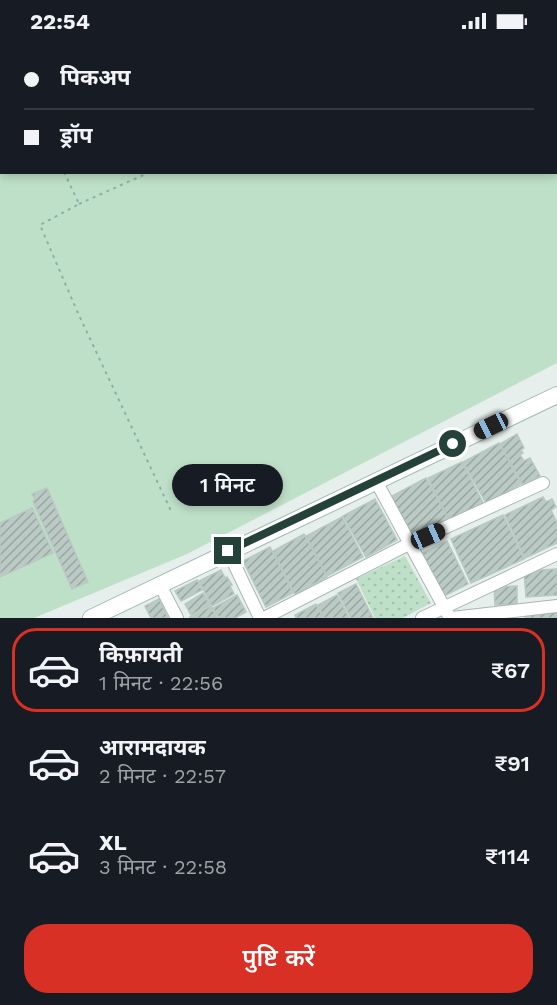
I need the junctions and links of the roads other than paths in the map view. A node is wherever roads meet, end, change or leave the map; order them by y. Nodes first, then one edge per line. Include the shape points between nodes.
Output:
1 (551, 397) edge
2 (376, 481) junction
3 (543, 483) dead end
4 (409, 544) junction
5 (228, 551) junction
6 (557, 554) edge
7 (160, 585) junction
8 (557, 606) edge
9 (449, 615) edge
10 (91, 618) edge
11 (177, 618) edge
12 (262, 618) edge
13 (422, 618) edge

1 - 2 street
2 - 4 street
2 - 5 street
3 - 4 street
4 - 9 street
4 - 12 street
5 - 7 street
5 - 12 street
6 - 9 street
7 - 10 street
7 - 11 street
8 - 9 street
9 - 13 street

